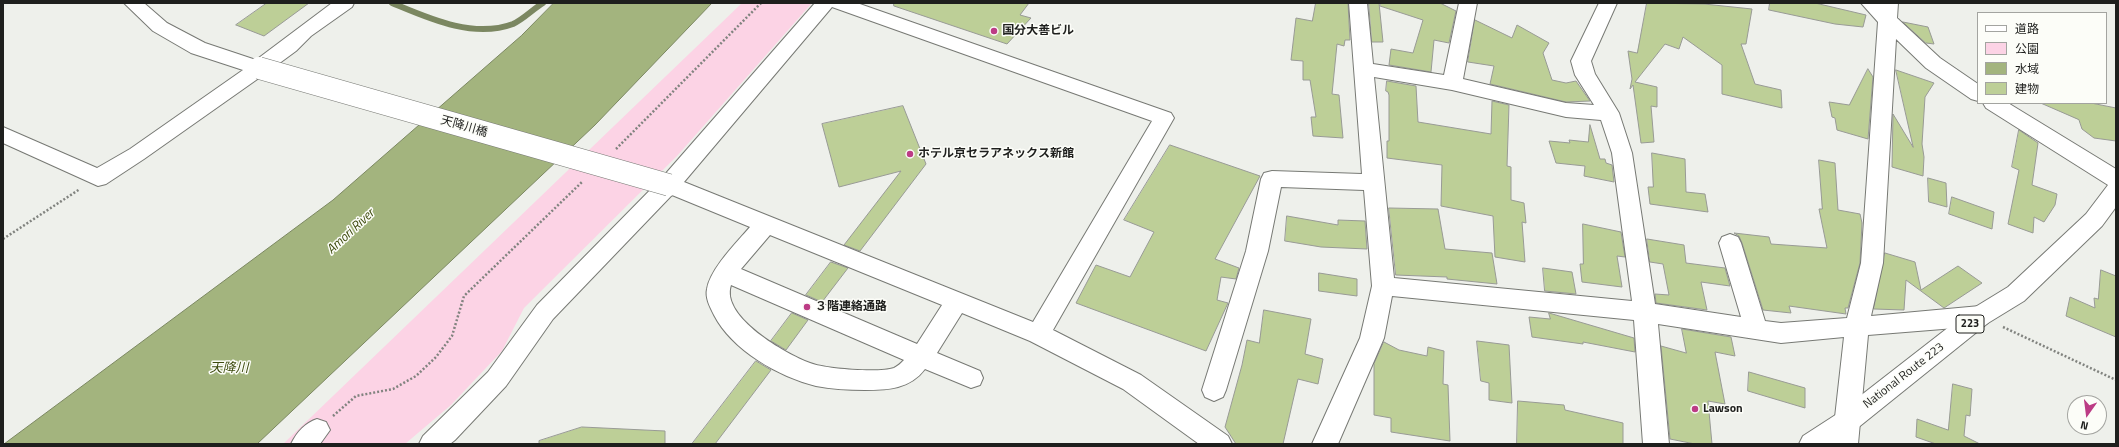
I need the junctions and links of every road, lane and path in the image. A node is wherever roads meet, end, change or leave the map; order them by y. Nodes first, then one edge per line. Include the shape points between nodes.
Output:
1 (133, 3) edge
2 (345, 3) edge
3 (761, 3) edge
4 (825, 3) edge
5 (839, 3) edge
6 (1358, 3) edge
7 (1468, 3) edge
8 (1608, 3) edge
9 (1870, 3) edge
10 (1888, 11) edge
11 (259, 68) junction
12 (1364, 69) junction
13 (1452, 83) junction
14 (1977, 93) edge
15 (1995, 104) edge
16 (1609, 113) junction
17 (3, 134) edge
18 (614, 152) dead end
19 (98, 178) junction
20 (2116, 179) edge
21 (585, 180) dead end
22 (1374, 182) junction
23 (669, 185) junction
24 (2116, 191) edge
25 (766, 224) junction
26 (3, 240) edge
27 (1730, 243) dead end
28 (726, 273) junction
29 (1383, 286) junction
30 (957, 301) junction
31 (1645, 312) junction
32 (1980, 316) junction
33 (1857, 327) junction
34 (1756, 329) junction
35 (1038, 334) junction
36 (920, 356) junction
37 (971, 378) dead end
38 (2116, 380) edge
39 (1214, 390) dead end
40 (1846, 433) edge
41 (311, 437) edge
42 (432, 444) edge
43 (1219, 444) edge
44 (1325, 444) edge
45 (1656, 444) edge
46 (1812, 444) edge

1 - 11 main road, 天降川橋 via 160,27 198,48
2 - 11 main road
3 - 18 path
4 - 23 main road
5 - 35 main road via 1164,118
6 - 12 main road
7 - 13 main road
8 - 16 main road via 1581,61 1585,75
9 - 10 main road
10 - 14 main road via 1933,63
10 - 33 main road via 1872,263
11 - 19 main road via 137,154
11 - 23 main road, 天降川橋, bridge
12 - 13 main road
12 - 22 main road
13 - 16 main road via 1566,110
15 - 20 main road
16 - 31 main road via 1622,153
17 - 19 main road
19 - 26 path
21 - 41 path via 464,296 452,336 416,376 393,389 356,396
22 - 29 main road
22 - 39 main road via 1272,179 1257,251
23 - 25 main road, 天降川橋
23 - 42 main road via 545,312 497,379
24 - 32 main road, National Route 223 / 223 via 2094,220 2054,260 2016,294
25 - 28 main road
25 - 30 main road, 天降川橋
27 - 34 main road
28 - 36 main road
28 - 36 main road via 718,290 724,315 750,340 788,365 815,375 881,381 903,376 915,366
29 - 31 main road
29 - 44 main road via 1372,338
30 - 35 main road, 天降川橋
30 - 36 main road
31 - 34 main road
31 - 45 main road
32 - 33 main road
32 - 38 path
32 - 40 main road, National Route 223 / 223
33 - 34 main road via 1781,333
33 - 40 main road
35 - 43 main road, 天降川橋 via 1132,382
36 - 37 main road
40 - 46 main road, National Route 223 / 223

